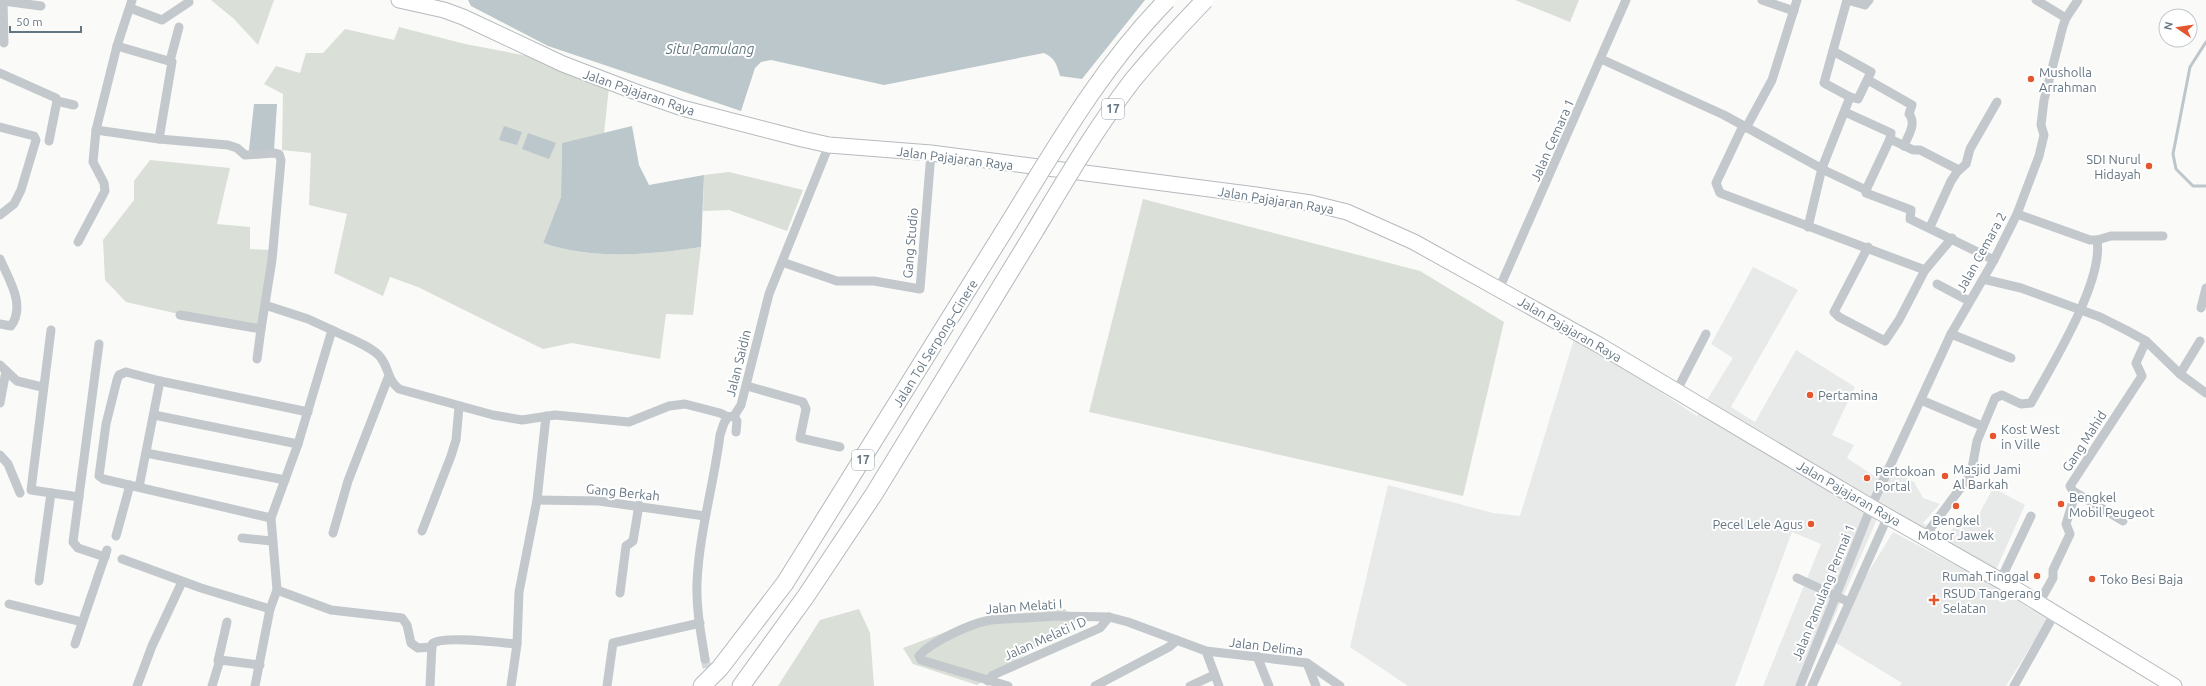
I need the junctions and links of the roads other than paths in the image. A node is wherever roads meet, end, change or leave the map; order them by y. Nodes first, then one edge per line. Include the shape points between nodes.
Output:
1 (3, 0) edge
2 (399, 0) edge
3 (1167, 0) edge
4 (1205, 0) edge
5 (1626, 0) edge
6 (1762, 0) edge
7 (1797, 0) edge
8 (1847, 0) edge
9 (1869, 0) edge
10 (2036, 0) edge
11 (2078, 0) edge
12 (189, 2) dead end
13 (131, 4) edge
14 (41, 6) dead end
15 (1794, 11) junction
16 (2066, 18) junction
17 (179, 27) dead end
18 (4, 43) dead end
19 (117, 46) junction
20 (1833, 51) junction
21 (1601, 59) junction
22 (170, 61) junction
23 (0, 73) edge
24 (1868, 80) junction
25 (1850, 97) junction
26 (57, 101) junction
27 (1997, 102) dead end
28 (74, 105) dead end
29 (1845, 112) junction
30 (0, 127) edge
31 (1744, 127) junction
32 (96, 130) junction
33 (159, 139) junction
34 (1890, 139) junction
35 (49, 141) dead end
36 (829, 145) junction
37 (1904, 146) junction
38 (931, 153) junction
39 (1822, 168) junction
40 (1959, 170) junction
41 (1866, 190) junction
42 (1, 214) edge
43 (2017, 214) junction
44 (1808, 227) junction
45 (1930, 227) junction
46 (2162, 236) dead end
47 (1952, 238) junction
48 (2097, 240) junction
49 (78, 242) dead end
50 (1868, 247) junction
51 (0, 259) edge
52 (1994, 260) junction
53 (782, 262) junction
54 (1925, 270) junction
55 (1983, 279) junction
56 (1937, 284) dead end
57 (2206, 288) edge
58 (1499, 289) junction
59 (1969, 301) junction
60 (265, 305) junction
61 (2201, 308) dead end
62 (2080, 310) junction
63 (180, 315) dead end
64 (0, 324) edge
65 (261, 329) junction
66 (51, 330) dead end
67 (332, 330) junction
68 (1706, 334) dead end
69 (1951, 334) junction
70 (2146, 341) junction
71 (2200, 341) dead end
72 (98, 344) dead end
73 (2011, 358) dead end
74 (258, 359) dead end
75 (3, 368) edge
76 (2180, 374) junction
77 (388, 378) junction
78 (160, 382) junction
79 (747, 386) junction
80 (42, 387) junction
81 (1676, 392) junction
82 (2206, 393) edge
83 (1921, 400) junction
84 (0, 403) edge
85 (459, 407) junction
86 (308, 412) junction
87 (154, 415) junction
88 (546, 416) junction
89 (731, 417) junction
90 (1982, 426) junction
91 (736, 432) dead end
92 (298, 444) junction
93 (840, 447) dead end
94 (146, 453) junction
95 (0, 454) edge
96 (285, 480) junction
97 (134, 486) junction
98 (2073, 491) junction
99 (20, 493) dead end
100 (51, 493) junction
101 (79, 497) junction
102 (537, 500) junction
103 (639, 506) junction
104 (1871, 507) junction
105 (705, 516) junction
106 (1888, 516) junction
107 (2031, 516) dead end
108 (271, 518) junction
109 (2123, 521) dead end
110 (422, 531) dead end
111 (333, 533) dead end
112 (116, 536) dead end
113 (1924, 537) junction
114 (242, 538) dead end
115 (272, 541) junction
116 (122, 559) dead end
117 (1797, 578) dead end
118 (39, 581) dead end
119 (2000, 581) junction
120 (182, 582) junction
121 (277, 590) junction
122 (620, 593) dead end
123 (1835, 597) junction
124 (1849, 602) junction
125 (2039, 603) junction
126 (8, 604) dead end
127 (270, 609) junction
128 (2055, 613) junction
129 (1109, 617) junction
130 (82, 622) junction
131 (227, 622) dead end
132 (700, 622) junction
133 (1177, 640) junction
134 (75, 644) dead end
135 (517, 644) junction
136 (432, 647) junction
137 (1206, 651) junction
138 (1257, 656) junction
139 (705, 659) tunnel mouth
140 (218, 661) junction
141 (1307, 664) junction
142 (260, 665) junction
143 (1214, 675) junction
144 (988, 681) junction
145 (137, 686) edge
146 (212, 686) edge
147 (255, 686) edge
148 (430, 686) edge
149 (511, 686) edge
150 (607, 686) edge
151 (702, 686) edge
152 (741, 686) edge
153 (1008, 686) edge
154 (1095, 686) edge
155 (1190, 686) edge
156 (1218, 686) edge
157 (1269, 686) edge
158 (1316, 686) edge
159 (1340, 686) edge
160 (1800, 686) edge
161 (1812, 686) edge
162 (2014, 686) edge
163 (2174, 686) edge

1 - 14 street
1 - 18 street
2 - 36 main road, Jalan Pajajaran Raya via 463,17 563,64 643,95 733,122
3 - 151 highway, Jalan Tol Serpong–Cinere / 17, bridge via 1110,66 1058,142 785,583 720,668
4 - 152 highway, Jalan Tol Serpong–Cinere / 17, bridge via 1170,36 1132,82 1082,153 874,494 806,596
5 - 21 street, Jalan Cemara 1
6 - 15 street
7 - 15 street
8 - 9 street via 1865,5
8 - 20 street
10 - 16 street
11 - 16 street, Jalan Cemara 2
12 - 13 street via 162,20
13 - 19 street
15 - 31 street via 1772,80
16 - 43 street, Jalan Cemara 2 via 2044,100 2041,125 2044,135 2039,156
17 - 22 street
19 - 22 street
19 - 32 street
20 - 24 street via 1870,70
20 - 25 street via 1824,84
21 - 31 street via 1724,115
21 - 58 street, Jalan Cemara 1
22 - 33 street via 172,64
23 - 26 street
24 - 25 street via 1858,99
24 - 37 street via 1912,105 1909,114 1913,125
25 - 29 street
26 - 28 street
26 - 35 street
27 - 40 street via 1970,149 1963,170
29 - 34 street via 1891,133
29 - 39 street
30 - 42 street via 34,136 36,140 21,190 14,204
31 - 39 street
31 - 44 street via 1716,183 1718,191
32 - 33 street
32 - 49 street via 93,162 105,189
33 - 60 street via 228,145 245,155 279,154 280,192
34 - 37 street
34 - 41 street
36 - 38 main road, Jalan Pajajaran Raya
36 - 53 street, Jalan Saidin
37 - 40 street via 1920,150
38 - 53 street, Gang Studio via 920,289 874,281 837,281
38 - 58 main road, Jalan Pajajaran Raya via 1311,203 1347,212 1386,229
39 - 41 street
39 - 44 street
40 - 45 street via 1951,181
41 - 45 street via 1866,193 1911,210 1910,218
43 - 48 street via 2090,240
43 - 52 street, Jalan Cemara 2
44 - 50 street
45 - 47 street
46 - 48 street via 2111,236
47 - 52 street
47 - 54 street
48 - 62 street via 2099,253 2095,271
50 - 54 street
50 - 54 street via 1834,312 1882,341 1888,340
51 - 64 street via 18,303 15,320 11,326
52 - 55 street, Jalan Cemara 2
53 - 79 street, Jalan Saidin via 769,294
55 - 59 street, Jalan Cemara 2
55 - 62 street via 2021,288
56 - 59 street
57 - 61 street
58 - 81 main road, Jalan Pajajaran Raya via 1599,344
59 - 69 street, Jalan Cemara 2
60 - 65 street
60 - 67 street
62 - 70 street
62 - 90 street via 2032,403 2022,404 1998,396
63 - 65 street
65 - 74 street
66 - 80 street
67 - 77 street via 380,356 388,369
67 - 86 street
68 - 81 street
69 - 73 street
69 - 83 street, Jalan Cemara 2
70 - 76 street
70 - 98 street, Gang Mahid via 2136,363 2142,376 2070,486
71 - 76 street
72 - 101 street
75 - 80 street via 18,381
75 - 84 street
76 - 82 street
77 - 85 street via 399,390
77 - 111 street via 348,481
78 - 86 street
78 - 87 street
78 - 97 street via 126,372 119,375 106,424 99,476
79 - 89 street, Jalan Saidin via 742,405
79 - 93 street via 803,402 806,409 800,438
80 - 100 street via 31,490
81 - 104 main road, Jalan Pajajaran Raya
83 - 90 street
83 - 104 street, Jalan Cemara 2
85 - 88 street via 522,420
85 - 110 street via 456,440
86 - 92 street
87 - 92 street
87 - 94 street
88 - 89 street via 568,415 629,422 669,406 685,404
88 - 102 street
89 - 91 street via 737,421
89 - 105 street, Jalan Saidin via 724,423 720,435
90 - 113 street via 1971,474
92 - 96 street
94 - 96 street
94 - 97 street
95 - 99 street via 8,464
96 - 108 street
97 - 108 street
97 - 112 street
98 - 109 street
98 - 125 street, Gang Mahid via 2075,495 2066,524 2070,534 2053,570 2053,578
100 - 101 street
100 - 118 street
101 - 130 street via 73,542 78,548 106,554
102 - 103 street, Gang Berkah via 587,500
102 - 135 street via 521,577
103 - 105 street, Gang Berkah
103 - 122 street via 633,541 626,546
104 - 106 main road, Jalan Pajajaran Raya
104 - 123 street, Jalan Pamulang Permai 1
105 - 132 street, Jalan Saidin via 697,582
106 - 113 main road, Jalan Pajajaran Raya
106 - 124 street
107 - 119 street
108 - 115 street
113 - 119 main road, Jalan Pajajaran Raya
114 - 115 street
115 - 121 street
116 - 120 street
117 - 123 street
119 - 125 main road, Jalan Pajajaran Raya
120 - 127 street
120 - 145 street via 152,646
121 - 127 street
121 - 136 street via 331,610 402,618 407,625 411,643 418,648
123 - 124 street
123 - 160 street, Jalan Pamulang Permai 1
124 - 161 street
125 - 128 main road, Jalan Pajajaran Raya
126 - 130 street
127 - 142 street
128 - 162 street
128 - 163 main road, Jalan Pajajaran Raya
129 - 133 street, Jalan Melati I
129 - 144 street, Jalan Melati I D via 1100,628 993,675
129 - 144 street, Jalan Melati I via 1002,618 980,622 935,643 919,656 920,660
130 - 134 street
131 - 140 street
132 - 139 street, Jalan Saidin
132 - 150 street via 613,643
133 - 137 street, Jalan Melati I
133 - 154 street via 1169,647
135 - 136 street via 442,640 435,641
135 - 149 street
136 - 148 street
137 - 138 street, Jalan Delima
137 - 143 street
138 - 141 street, Jalan Delima
138 - 157 street
140 - 142 street
140 - 146 street
141 - 158 street
141 - 159 street, Jalan Delima
142 - 147 street
143 - 155 street
143 - 156 street
144 - 153 street, Jalan Melati I

